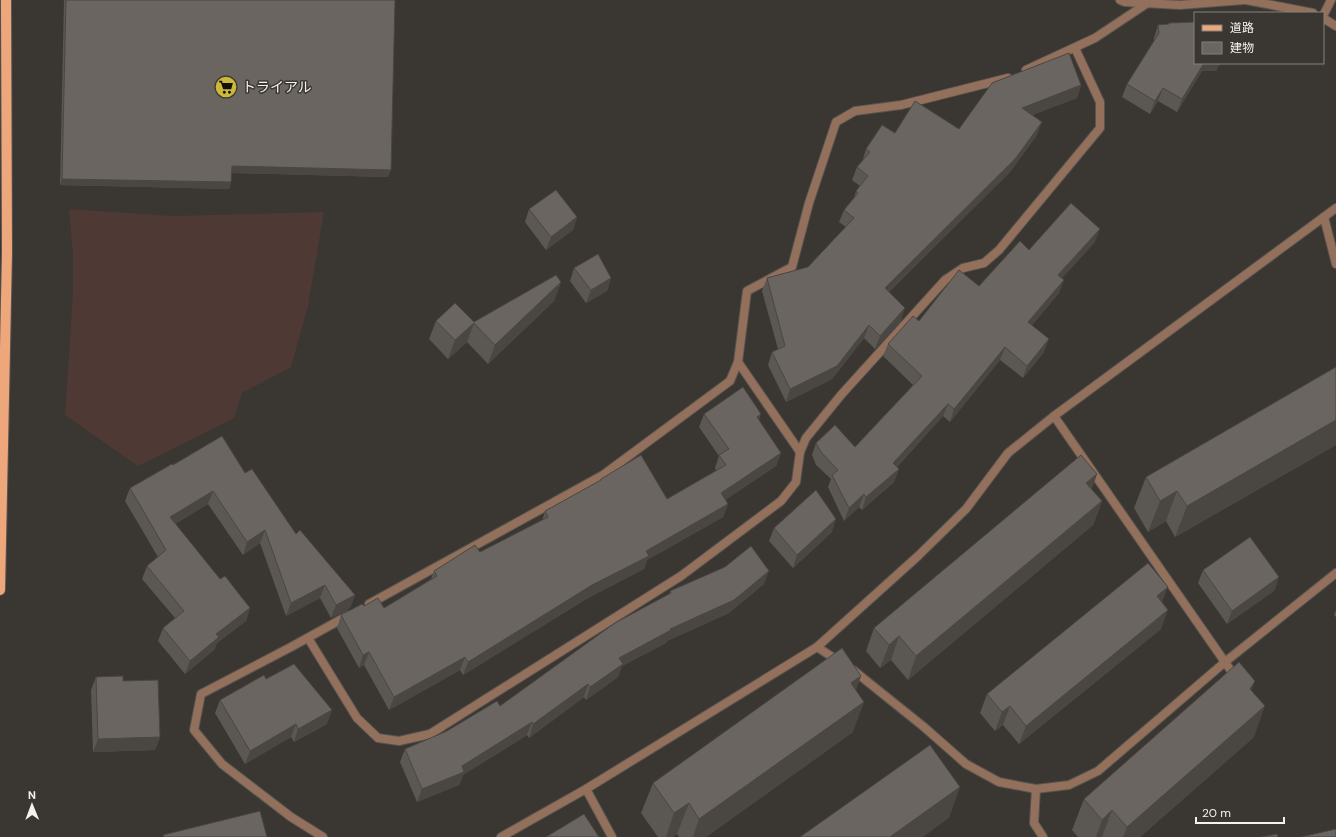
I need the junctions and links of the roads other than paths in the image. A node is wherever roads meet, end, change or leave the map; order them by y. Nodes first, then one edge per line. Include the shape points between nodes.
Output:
1 (6, 0) edge
2 (1120, 0) edge
3 (1245, 0) edge
4 (1331, 0) edge
5 (1181, 3) edge
6 (1146, 4) junction
7 (1308, 12) edge
8 (1324, 15) edge
9 (1324, 18) edge
10 (1336, 26) edge
11 (1075, 48) junction
12 (1336, 208) edge
13 (1324, 217) junction
14 (1336, 264) edge
15 (738, 362) junction
16 (1054, 416) junction
17 (800, 452) junction
18 (1336, 573) edge
19 (0, 590) edge
20 (308, 638) junction
21 (817, 647) junction
22 (1225, 662) junction
23 (1241, 686) edge
24 (1036, 789) junction
25 (586, 790) junction
26 (323, 837) edge
27 (501, 837) edge
28 (612, 837) edge
29 (1043, 837) edge

1 - 19 main road via 7,252
2 - 6 street
3 - 5 street
3 - 7 street
4 - 8 street
5 - 6 street
6 - 11 street via 1095,38
9 - 10 street
11 - 15 street via 1012,77 901,104 855,111 836,122 809,203 792,267 747,291
11 - 17 street via 1100,102 1100,128 999,250 984,263 963,268 945,280 826,413 806,438
12 - 13 street
13 - 14 street
13 - 16 street
15 - 17 street
15 - 20 street via 730,381 602,475
16 - 21 street via 1008,453 966,509
16 - 22 street
17 - 20 street via 796,482 781,501 681,576 430,734 399,741 378,738 357,718
18 - 22 street
20 - 26 street via 201,694 194,730 222,764 291,817
21 - 24 street via 852,669 966,764 999,782
21 - 25 street
22 - 23 street
22 - 24 street via 1098,771 1070,785
24 - 29 street via 1034,824
25 - 27 street
25 - 28 street

